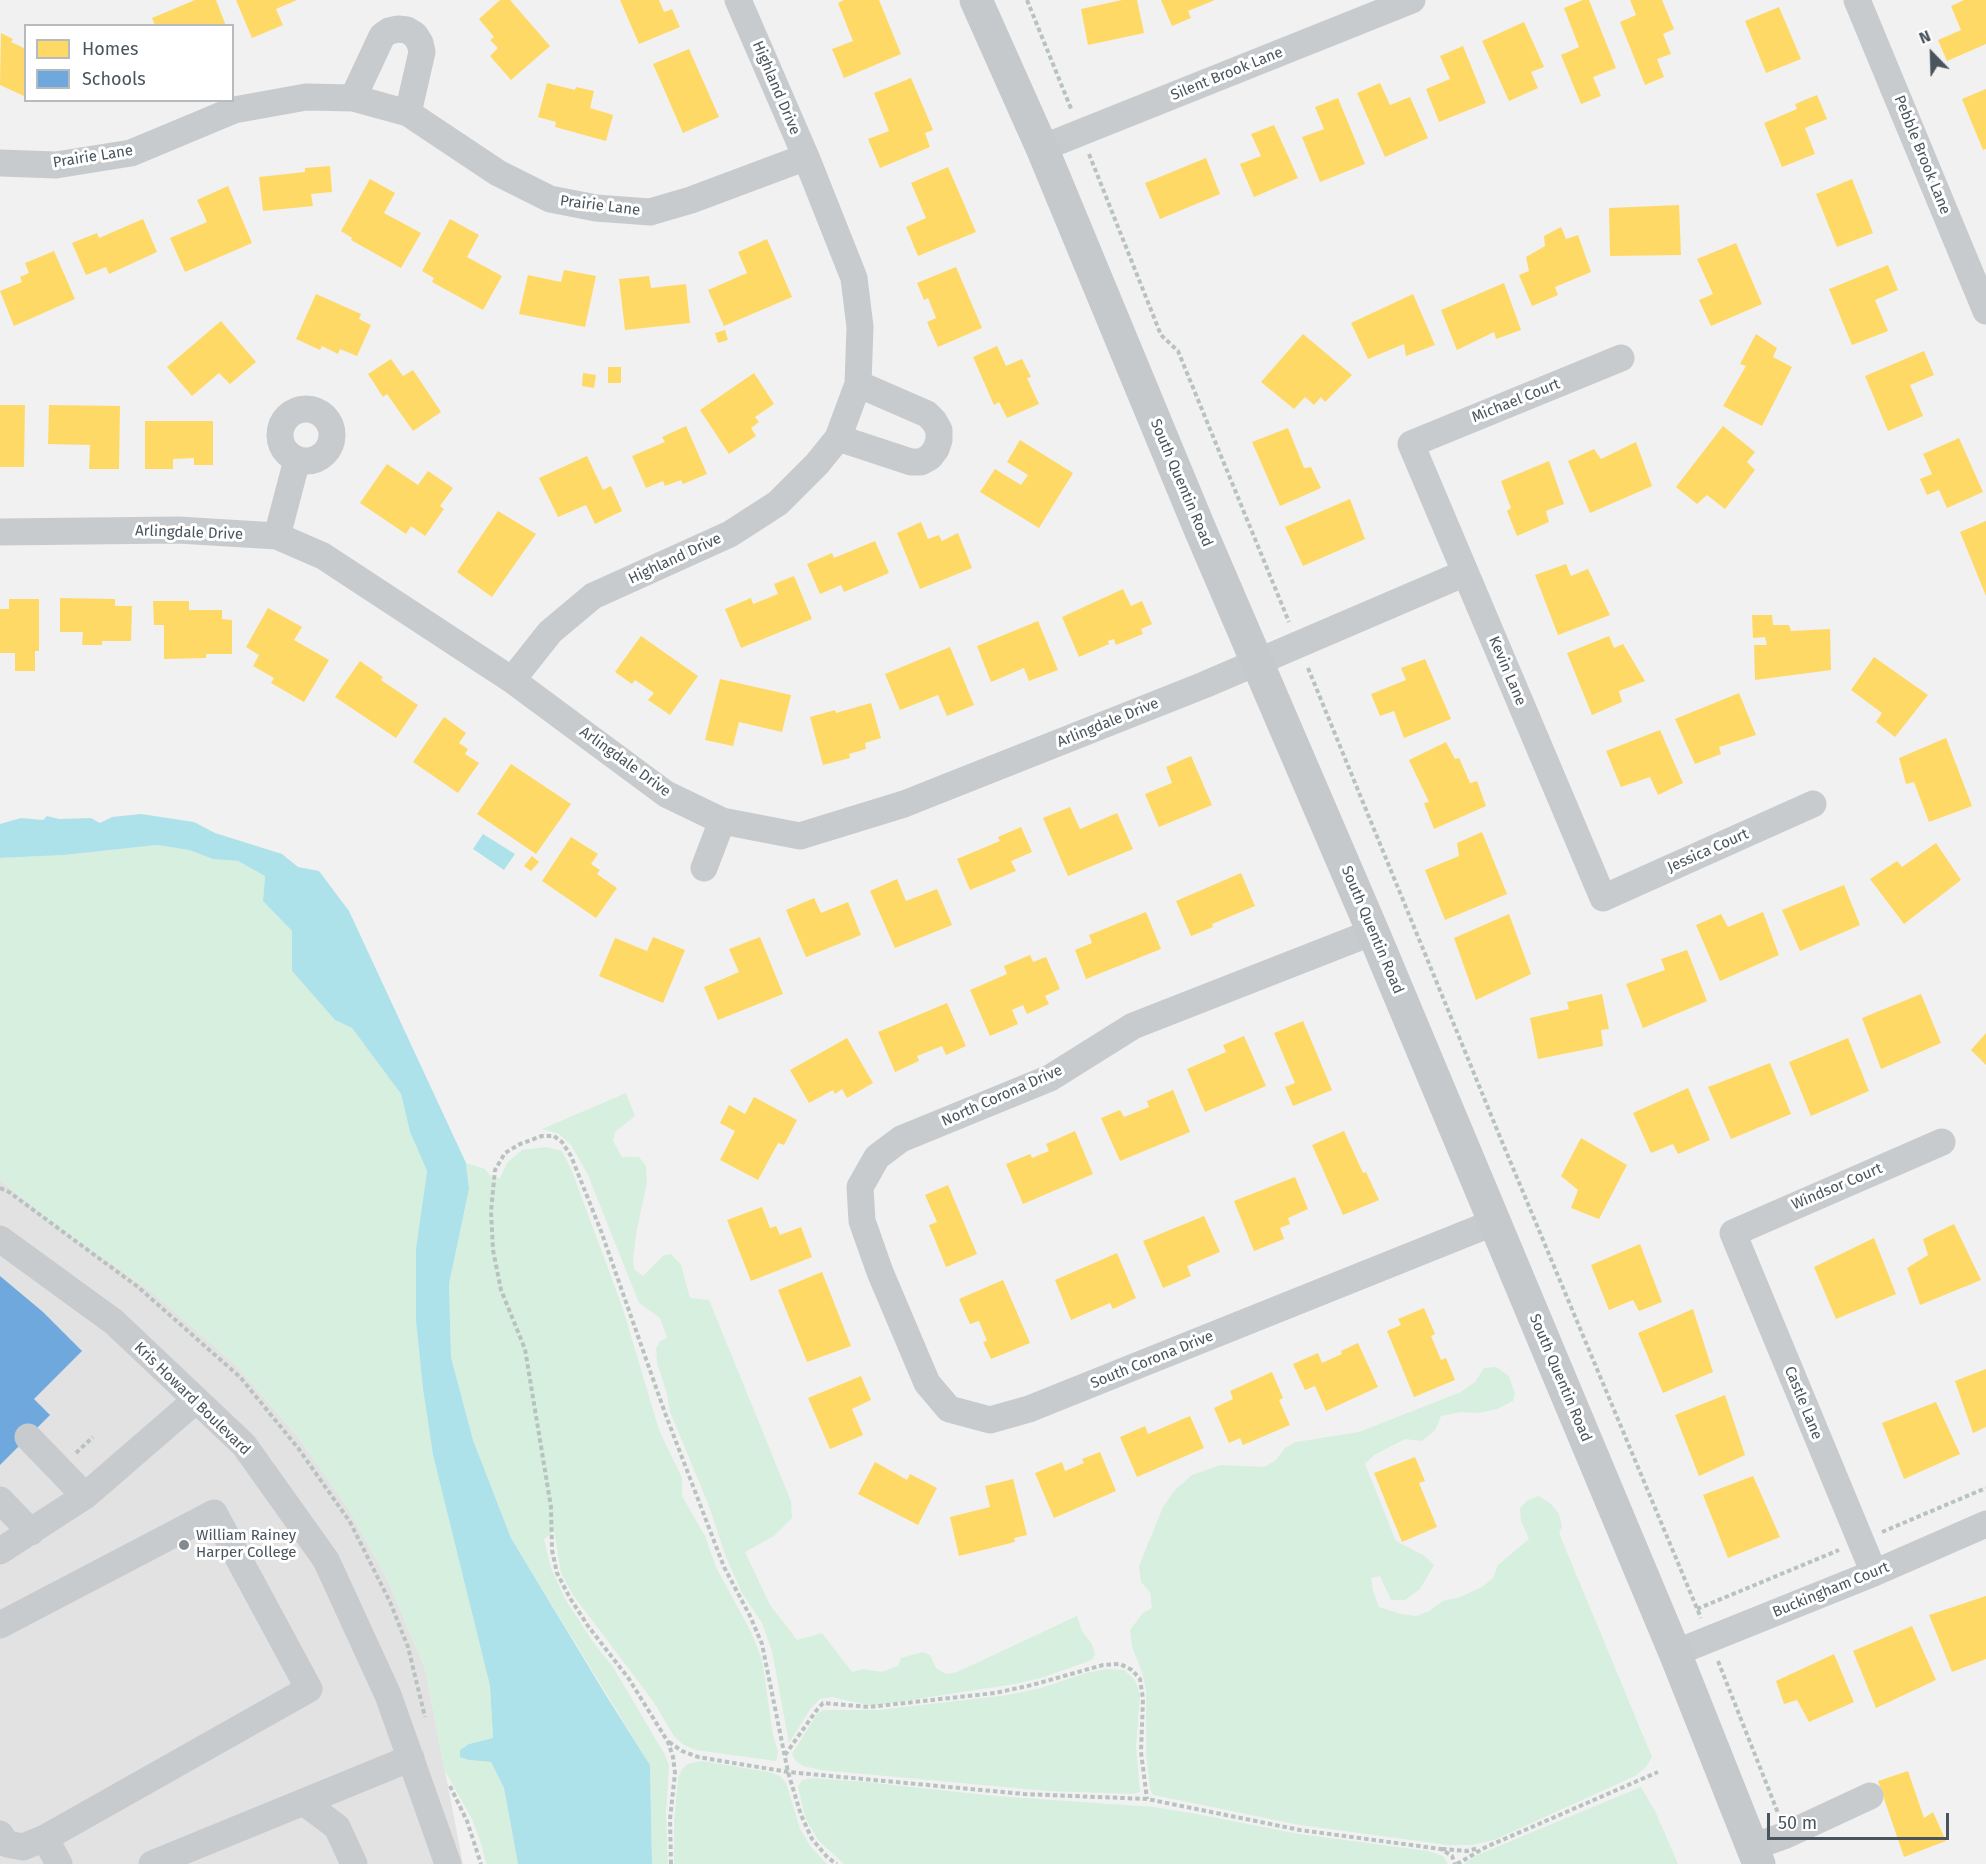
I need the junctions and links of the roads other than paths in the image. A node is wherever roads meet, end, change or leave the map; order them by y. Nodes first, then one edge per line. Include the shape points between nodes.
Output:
1 (738, 0) edge
2 (976, 0) edge
3 (1412, 0) edge
4 (1857, 0) edge
5 (353, 98) junction
6 (408, 113) junction
7 (1042, 148) junction
8 (806, 157) junction
9 (1, 166) edge
10 (1986, 311) edge
11 (1622, 358) dead end
12 (858, 384) junction
13 (838, 438) junction
14 (1411, 444) joint
15 (297, 460) dead end
16 (0, 532) edge
17 (277, 536) junction
18 (1465, 573) junction
19 (1259, 663) junction
20 (512, 680) junction
21 (1813, 804) dead end
22 (722, 821) junction
23 (704, 868) dead end
24 (1603, 898) joint
25 (1373, 932) junction
26 (1942, 1142) dead end
27 (1495, 1222) junction
28 (1733, 1233) joint
29 (0, 1239) edge
30 (880, 1272) joint
31 (196, 1400) junction
32 (28, 1437) dead end
33 (85, 1496) junction
34 (0, 1500) edge
35 (1986, 1524) edge
36 (31, 1532) junction
37 (0, 1551) edge
38 (1874, 1573) junction
39 (0, 1624) edge
40 (1675, 1653) junction
41 (411, 1758) junction
42 (1870, 1796) dead end
43 (305, 1803) junction
44 (0, 1834) edge
45 (45, 1838) junction
46 (1756, 1856) edge
47 (59, 1864) edge
48 (152, 1864) edge
49 (354, 1864) edge
50 (448, 1864) edge

1 - 8 street, Highland Drive
2 - 7 main road, South Quentin Road
3 - 7 street, Silent Brook Lane
4 - 10 street, Pebble Brook Lane
5 - 6 street, Prairie Lane
5 - 6 street via 382,36 389,31 407,30 415,35 422,52
5 - 9 street, Prairie Lane via 306,97 234,110 131,153 56,165
6 - 8 street, Prairie Lane via 498,173 550,199 596,208 650,212
7 - 19 main road, South Quentin Road
8 - 12 street, Highland Drive via 854,278 860,327
11 - 14 street, Michael Court
12 - 13 street, Highland Drive
12 - 13 street via 927,414 939,430 936,449 921,462 911,462
13 - 20 street, Highland Drive via 778,503 730,534 593,596 550,632
14 - 18 street, Kevin Lane
15 - 17 street
16 - 17 street, Arlingdale Drive via 178,530
17 - 20 street, Arlingdale Drive via 323,556
18 - 19 street, Arlingdale Drive
18 - 24 street, Kevin Lane
19 - 22 street, Arlingdale Drive via 904,804 800,836
19 - 25 main road, South Quentin Road
20 - 22 street, Arlingdale Drive via 666,794
21 - 24 street, Jessica Court
22 - 23 street
25 - 27 main road, South Quentin Road
25 - 30 street, North Corona Drive via 1134,1026 1050,1078 901,1139 877,1157 860,1187 862,1221
26 - 28 street, Windsor Court
27 - 30 street, South Corona Drive via 1029,1409 990,1420 949,1409 927,1383
27 - 40 main road, South Quentin Road
28 - 38 street, Castle Lane
29 - 31 street, Kris Howard Boulevard via 114,1322
31 - 33 street
31 - 41 street, Kris Howard Boulevard via 244,1445 326,1560 388,1695
32 - 33 street
33 - 36 street
34 - 36 street
35 - 38 street, Buckingham Court
36 - 37 street
38 - 40 street, Buckingham Court
39 - 45 street via 214,1513 309,1689
40 - 46 main road, South Quentin Road
41 - 43 street
41 - 50 street, Kris Howard Boulevard
42 - 46 street via 1786,1834
43 - 48 street
43 - 49 street via 337,1827
44 - 45 street via 7,1844 23,1847
45 - 47 street

